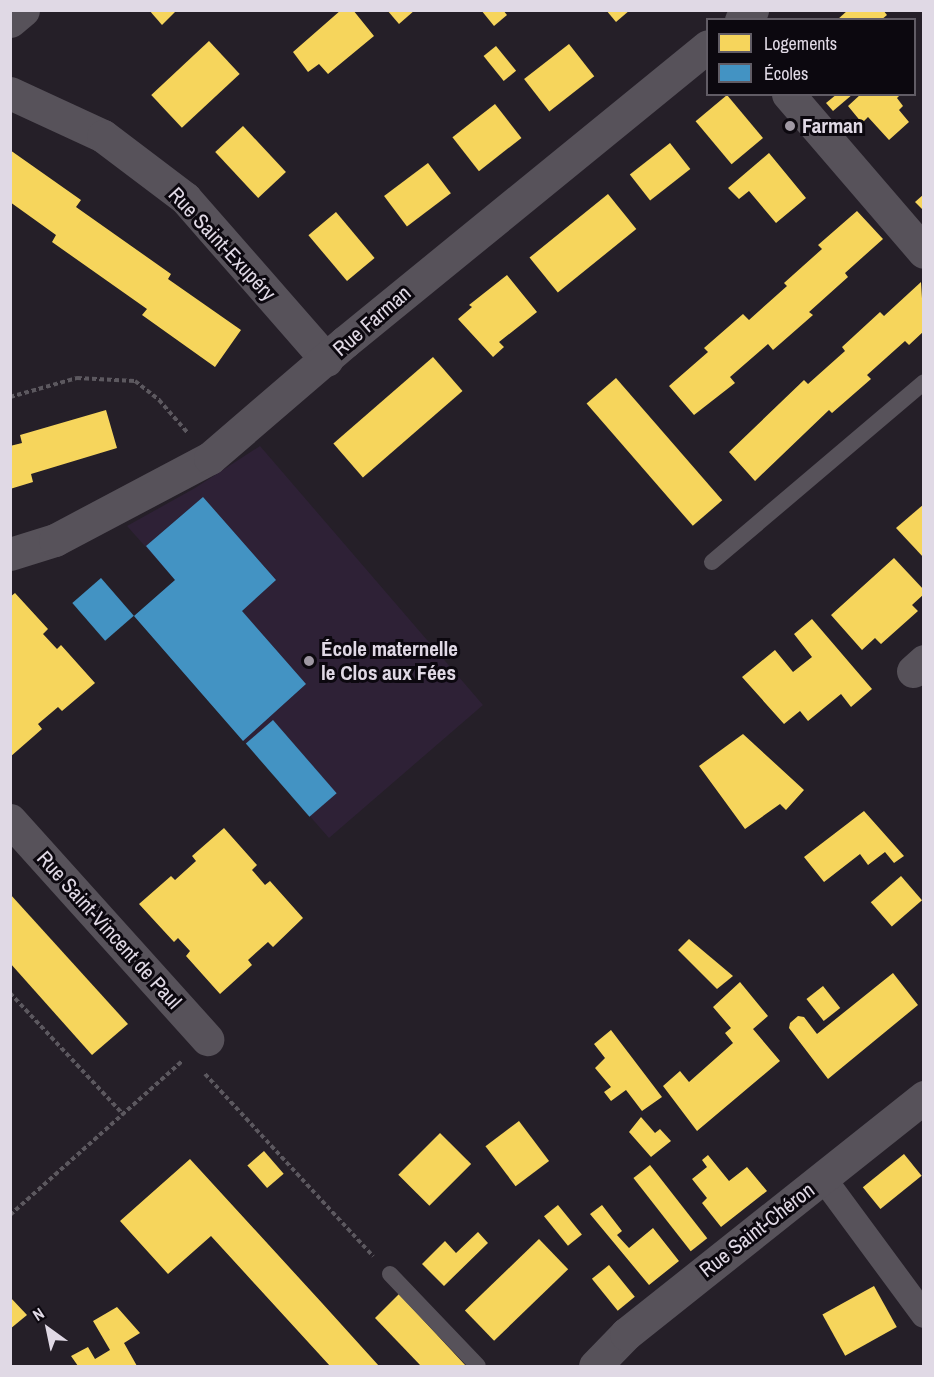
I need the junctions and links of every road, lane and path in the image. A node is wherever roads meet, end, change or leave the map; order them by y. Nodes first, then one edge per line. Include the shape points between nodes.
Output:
1 (23, 10) edge
2 (10, 21) edge
3 (706, 48) edge
4 (10, 93) edge
5 (790, 96) edge
6 (924, 252) edge
7 (327, 360) junction
8 (924, 382) edge
9 (10, 397) edge
10 (210, 458) junction
11 (10, 554) edge
12 (712, 562) dead end
13 (10, 820) edge
14 (10, 993) edge
15 (198, 1047) junction
16 (924, 1097) edge
17 (123, 1114) junction
18 (824, 1178) junction
19 (10, 1215) edge
20 (390, 1274) joint
21 (924, 1315) edge
22 (477, 1366) edge
23 (595, 1366) edge

1 - 2 street
3 - 7 street, Rue Farman
4 - 7 street, Rue Saint-Exupéry via 103,136 185,198
5 - 6 street
7 - 10 street, Rue Farman
8 - 12 lane
9 - 10 path via 77,378 135,381 159,400
10 - 11 street, Rue Farman via 55,540
13 - 15 street, Rue Saint-Vincent de Paul
14 - 17 path
15 - 17 path
15 - 20 path
16 - 18 street, Rue Saint-Chéron
17 - 19 path
18 - 21 street
18 - 23 street, Rue Saint-Chéron via 626,1334
20 - 22 lane

